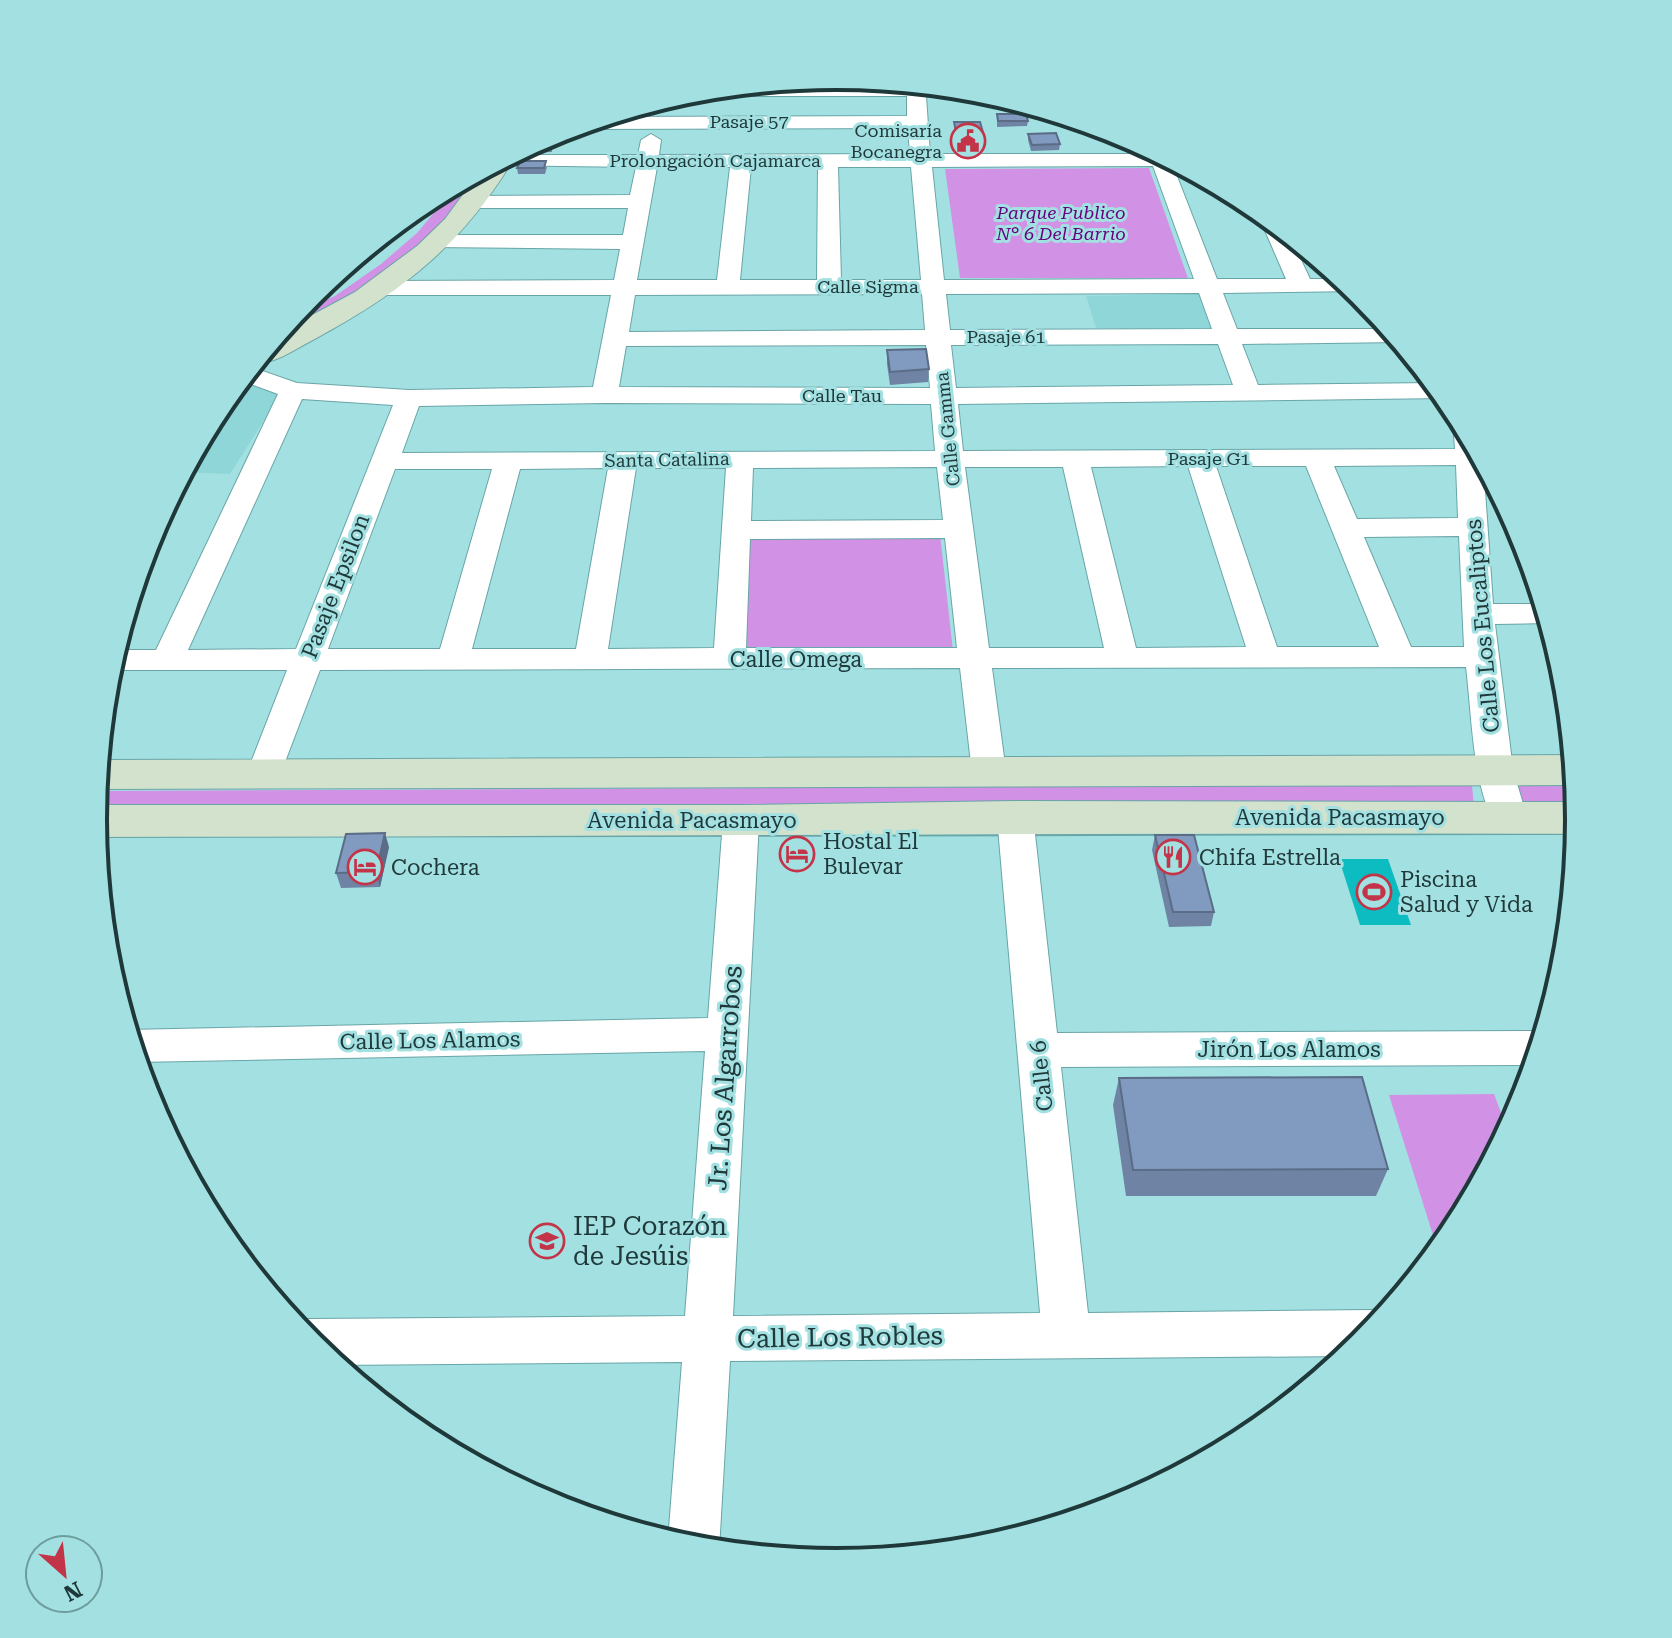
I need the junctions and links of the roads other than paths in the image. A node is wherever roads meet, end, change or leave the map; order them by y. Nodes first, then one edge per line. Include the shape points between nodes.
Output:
1 (917, 95) edge
2 (656, 112) edge
3 (659, 112) edge
4 (917, 122) junction
5 (1141, 157) edge
6 (828, 160) junction
7 (921, 160) junction
8 (523, 161) edge
9 (647, 161) junction
10 (741, 161) junction
11 (1168, 170) edge
12 (488, 179) edge
13 (640, 201) junction
14 (475, 202) junction
15 (431, 230) junction
16 (633, 242) junction
17 (1281, 242) edge
18 (350, 276) edge
19 (1207, 286) junction
20 (1301, 286) junction
21 (1332, 286) edge
22 (625, 287) junction
23 (728, 287) junction
24 (829, 287) junction
25 (934, 287) junction
26 (383, 288) junction
27 (1382, 336) edge
28 (939, 337) junction
29 (1227, 337) junction
30 (615, 339) junction
31 (284, 343) edge
32 (257, 377) edge
33 (293, 391) junction
34 (1426, 391) edge
35 (1248, 392) junction
36 (605, 395) junction
37 (945, 396) junction
38 (409, 398) junction
39 (1461, 446) edge
40 (1317, 458) junction
41 (1469, 458) edge
42 (740, 459) junction
43 (1075, 459) junction
44 (1200, 459) junction
45 (950, 460) junction
46 (384, 461) junction
47 (623, 461) junction
48 (508, 462) junction
49 (1472, 527) junction
50 (1347, 528) junction
51 (959, 529) junction
52 (737, 530) junction
53 (1479, 614) junction
54 (1535, 614) edge
55 (1481, 657) junction
56 (1122, 658) junction
57 (1265, 658) junction
58 (1400, 658) junction
59 (590, 659) junction
60 (729, 659) junction
61 (976, 659) junction
62 (125, 660) edge
63 (167, 660) junction
64 (306, 660) junction
65 (453, 660) junction
66 (1496, 770) junction
67 (1563, 770) edge
68 (989, 772) junction
69 (109, 775) edge
70 (263, 775) junction
71 (1015, 816) junction
72 (1509, 817) junction
73 (1565, 818) edge
74 (107, 821) edge
75 (740, 834) junction
76 (727, 1034) junction
77 (143, 1045) edge
78 (1528, 1048) edge
79 (1038, 1050) junction
80 (1352, 1333) edge
81 (1066, 1335) junction
82 (708, 1339) junction
83 (329, 1342) edge
84 (695, 1534) edge

1 - 4 street, Calle Gamma
2 - 9 street
3 - 4 street, Pasaje 57
4 - 7 street, Calle Gamma
5 - 7 street, Prolongación Cajamarca
6 - 7 street, Prolongación Cajamarca
6 - 10 street, Prolongación Cajamarca
6 - 24 street
7 - 25 street, Calle Gamma
8 - 9 street, Prolongación Cajamarca
9 - 10 street, Prolongación Cajamarca
9 - 13 street
10 - 23 street
11 - 19 street
12 - 14 main road
13 - 14 street
13 - 16 street
14 - 15 main road
15 - 16 street
15 - 18 main road
15 - 26 main road
16 - 22 street
17 - 20 street
19 - 20 street, Calle Sigma
19 - 25 street, Calle Sigma
19 - 29 street
20 - 21 street, Calle Sigma
22 - 23 street, Calle Sigma
22 - 26 street, Calle Sigma
22 - 30 street
23 - 24 street, Calle Sigma
24 - 25 street, Calle Sigma
25 - 28 street, Calle Gamma
26 - 31 main road
27 - 29 street, Pasaje 61
28 - 29 street, Pasaje 61
28 - 30 street, Pasaje 61
28 - 37 street, Calle Gamma
29 - 35 street
30 - 36 street
32 - 33 street, Calle Tau
33 - 38 street, Calle Tau
33 - 63 street
34 - 35 street, Calle Tau
35 - 37 street, Calle Tau
36 - 37 street, Calle Tau
36 - 38 street, Calle Tau
37 - 45 street, Calle Gamma
38 - 46 street, Pasaje Epsilon
39 - 40 street, Pasaje G1
40 - 44 street, Pasaje G1
40 - 50 street
41 - 49 street, Calle Los Eucaliptos
42 - 45 street, Santa Catalina
42 - 47 street, Santa Catalina
42 - 52 street
43 - 44 street, Pasaje G1
43 - 45 street, Pasaje G1
43 - 56 street
44 - 57 street
45 - 51 street, Calle Gamma
46 - 48 street, Santa Catalina
46 - 64 street, Pasaje Epsilon
47 - 48 street, Santa Catalina
47 - 59 street
48 - 65 street
49 - 50 street
49 - 53 street, Calle Los Eucaliptos
50 - 58 street
51 - 52 street
51 - 61 street, Calle Gamma
52 - 60 street
53 - 54 street
53 - 55 street, Calle Los Eucaliptos
55 - 58 street, Calle Omega
55 - 66 street, Calle Los Eucaliptos
56 - 57 street, Calle Omega
56 - 61 street, Calle Omega
57 - 58 street, Calle Omega
59 - 60 street, Calle Omega
59 - 65 street, Calle Omega
60 - 61 street, Calle Omega
61 - 68 street, Calle Gamma
62 - 63 street, Calle Omega
63 - 64 street, Calle Omega
64 - 65 street, Calle Omega
64 - 70 street, Pasaje Epsilon
66 - 67 main road, Avenida Pacasmayo
66 - 68 main road, Avenida Pacasmayo
66 - 72 street, Calle Los Eucaliptos
68 - 70 main road, Avenida Pacasmayo
69 - 70 main road, Avenida Pacasmayo
71 - 72 main road, Avenida Pacasmayo
71 - 75 main road, Avenida Pacasmayo
71 - 79 street, Calle 6
72 - 73 main road, Avenida Pacasmayo
74 - 75 main road, Avenida Pacasmayo
75 - 76 street, Jr. Los Algarrobos
76 - 77 street, Calle Los Alamos
76 - 82 street, Jr. Los Algarrobos
78 - 79 street, Jirón Los Alamos
79 - 81 street, Calle 6
80 - 81 street, Calle Los Robles
81 - 82 street, Calle Los Robles
82 - 83 street, Calle Los Robles
82 - 84 street, Jr. Los Algarrobos

